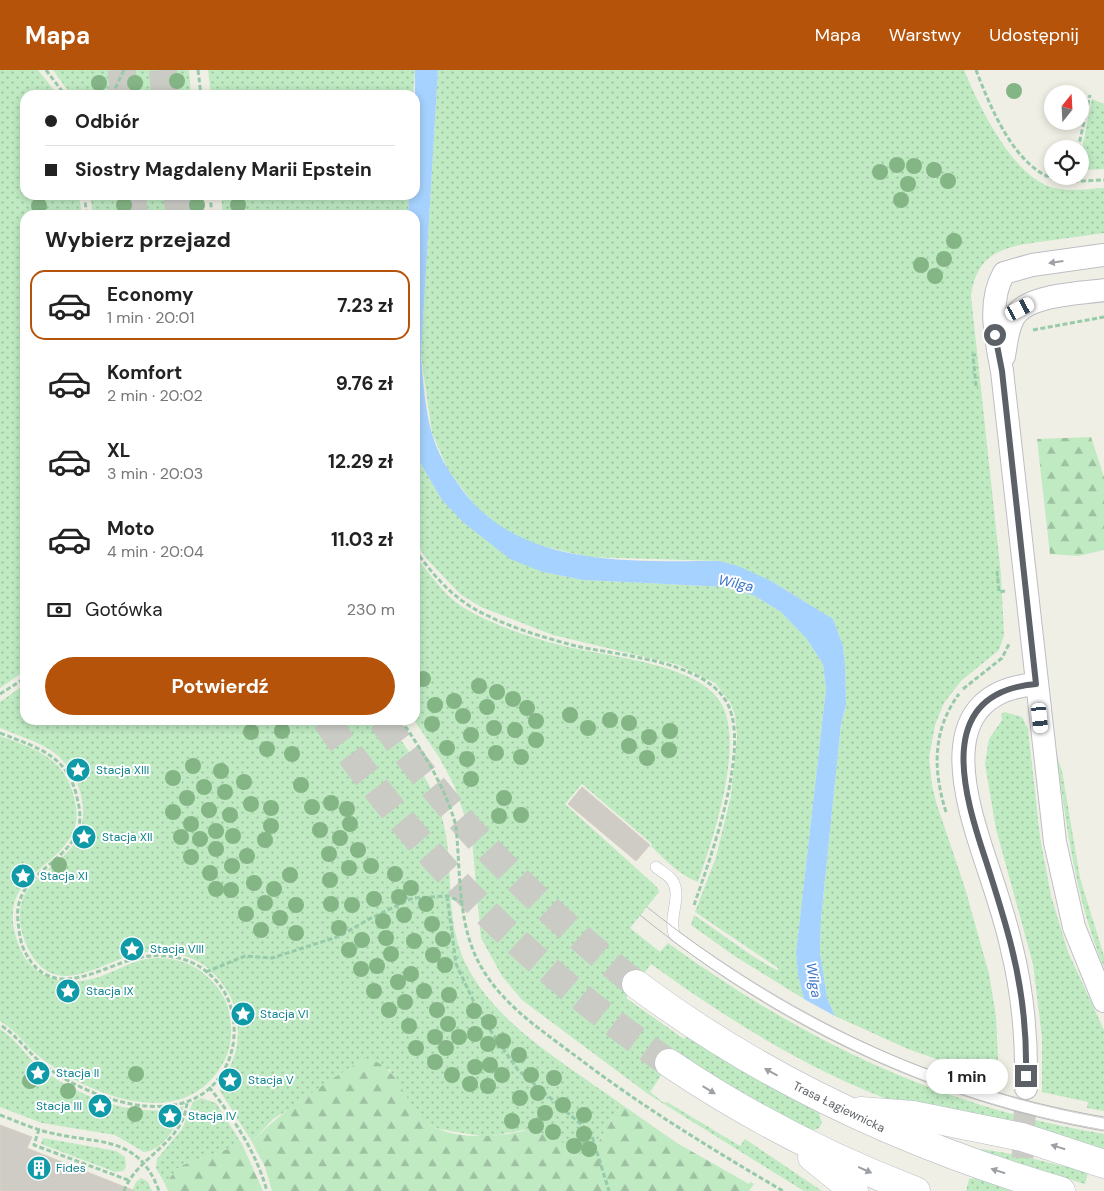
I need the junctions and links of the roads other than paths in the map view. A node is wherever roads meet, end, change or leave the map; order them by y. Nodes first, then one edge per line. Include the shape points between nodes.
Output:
1 (1104, 255) edge
2 (1104, 290) edge
3 (1002, 371) junction
4 (1036, 684) junction
5 (656, 867) dead end
6 (636, 984) tunnel mouth
7 (1104, 1001) edge
8 (669, 1063) tunnel mouth
9 (1026, 1088) tunnel mouth
10 (845, 1110) junction
11 (1104, 1124) edge
12 (773, 1126) junction
13 (1104, 1164) edge
14 (854, 1191) edge
15 (916, 1191) edge
16 (1061, 1191) edge

1 -> 3 street via 1032,265 1004,273 996,286 995,308 995,335
2 - 3 street via 1038,300 1020,309 1012,320
3 - 4 street
4 - 7 street via 1061,875 1074,927
4 - 9 street via 1011,688 984,703 968,729 963,759 970,812 1018,972 1024,1020
5 - 11 lane via 672,880 674,886 672,922 675,936 784,1009 878,1056 945,1083 1016,1105
10 -> 6 main road, Trasa Łagiewnicka via 773,1074 721,1043
8 -> 12 main road
13 -> 10 main road via 1022,1137 913,1116
16 -> 10 main road, Trasa Łagiewnicka via 944,1153
12 - 14 main road
12 -> 15 main road via 846,1162

